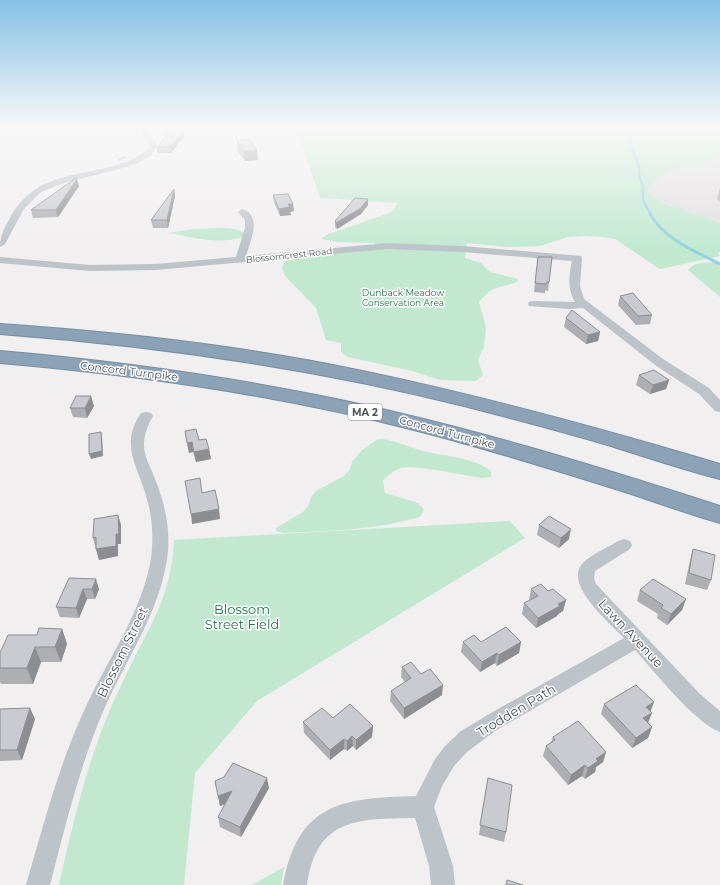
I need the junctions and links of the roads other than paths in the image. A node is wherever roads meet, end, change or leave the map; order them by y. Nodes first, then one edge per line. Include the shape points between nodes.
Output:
1 (110, 168) edge
2 (242, 212) dead end
3 (0, 244) edge
4 (0, 260) edge
5 (240, 260) junction
6 (533, 304) dead end
7 (584, 304) junction
8 (0, 329) edge
9 (0, 358) edge
10 (720, 408) edge
11 (146, 416) dead end
12 (720, 472) edge
13 (720, 515) edge
14 (624, 545) dead end
15 (637, 640) junction
16 (720, 723) edge
17 (423, 807) junction
18 (38, 885) edge
19 (296, 885) edge
20 (443, 885) edge

1 - 3 street via 64,179 39,189 18,208
2 - 5 street via 249,220 250,228
4 - 5 street, Blossomcrest Road via 116,268
5 - 7 street, Blossomcrest Road via 388,246 577,258 575,295
6 - 7 street
7 - 10 street via 637,346 704,391
8 - 12 highway via 152,343 330,370 532,417
9 - 13 highway, Concord Turnpike / MA 2 via 173,376 328,404 421,425 513,450
11 - 18 street, Blossom Street via 138,433 136,449 156,505 161,538 158,566 138,624 103,690 79,745
14 - 15 street, Lawn Avenue via 588,567 585,577 590,589
15 - 16 street, Lawn Avenue via 693,700
15 - 17 street, Trodden Path via 467,740 451,754 436,776
17 - 19 street via 360,809 336,817 307,844 299,864
17 - 20 street via 441,866

